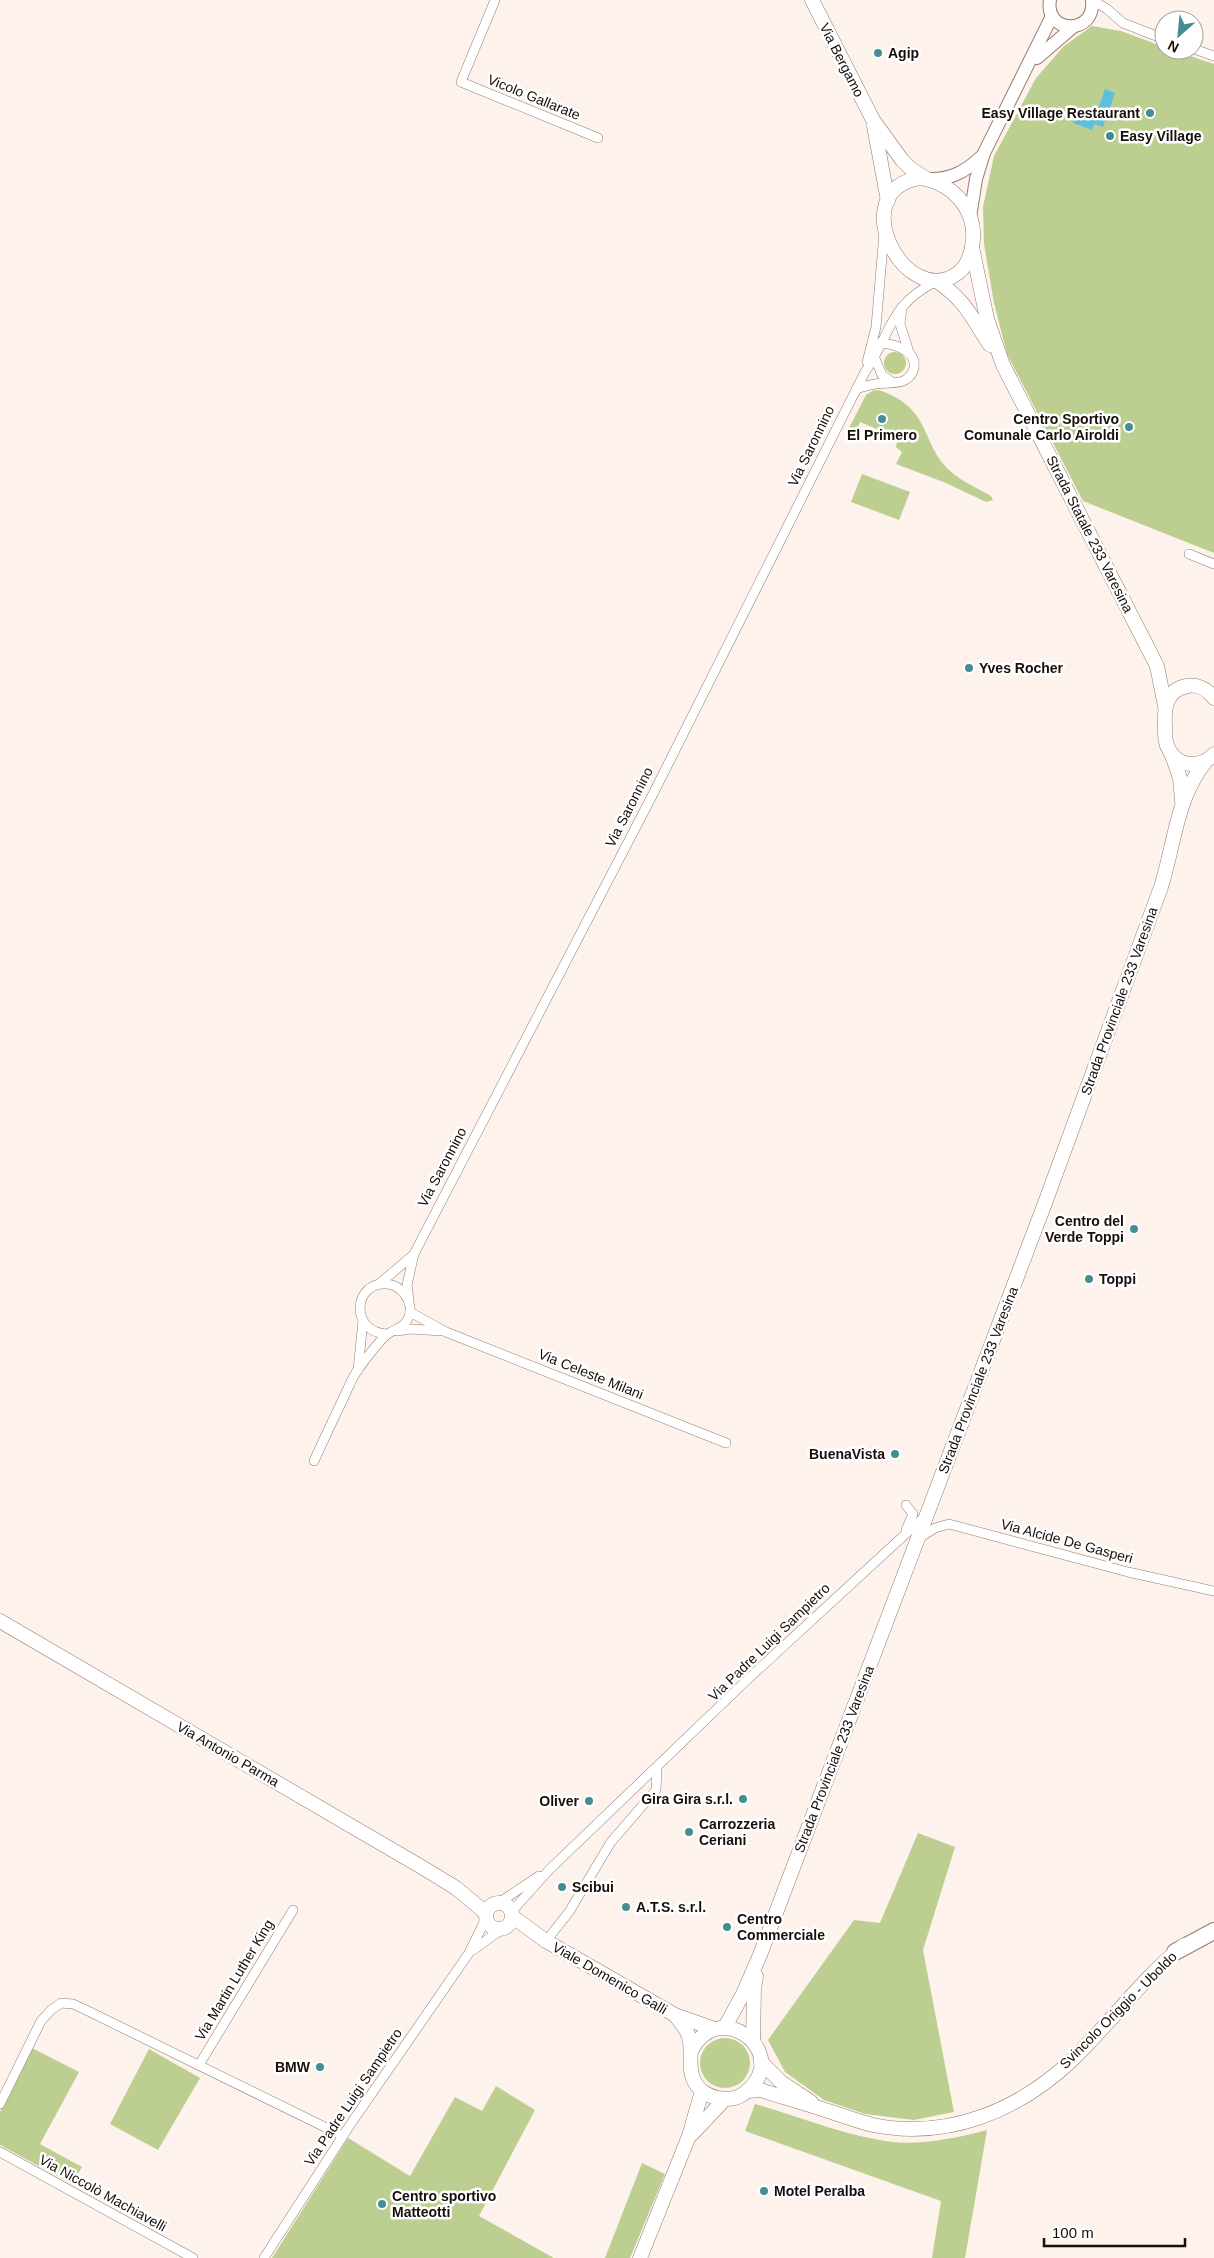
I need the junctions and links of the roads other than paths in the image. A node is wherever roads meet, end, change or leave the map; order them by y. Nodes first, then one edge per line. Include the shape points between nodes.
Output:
1 (495, 0) edge
2 (812, 0) edge
3 (1050, 0) edge
4 (1092, 0) edge
5 (1052, 16) junction
6 (1073, 27) junction
7 (1154, 35) edge
8 (1027, 69) junction
9 (873, 120) junction
10 (598, 138) dead end
11 (984, 153) junction
12 (928, 179) junction
13 (888, 201) junction
14 (970, 217) junction
15 (884, 231) junction
16 (972, 247) junction
17 (937, 281) junction
18 (902, 306) junction
19 (874, 348) junction
20 (909, 352) junction
21 (1003, 366) junction
22 (892, 382) junction
23 (856, 389) junction
24 (1189, 554) dead end
25 (1214, 564) edge
26 (1158, 666) junction
27 (1187, 686) junction
28 (1209, 688) edge
29 (1214, 698) edge
30 (1165, 706) junction
31 (1172, 755) junction
32 (1210, 757) edge
33 (1182, 801) junction
34 (414, 1254) junction
35 (379, 1284) junction
36 (409, 1300) junction
37 (410, 1312) junction
38 (363, 1321) junction
39 (392, 1332) junction
40 (446, 1332) junction
41 (358, 1370) junction
42 (726, 1443) dead end
43 (314, 1461) dead end
44 (906, 1505) dead end
45 (927, 1514) junction
46 (902, 1536) junction
47 (917, 1538) junction
48 (1214, 1591) edge
49 (0, 1621) edge
50 (657, 1769) junction
51 (550, 1869) junction
52 (456, 1888) junction
53 (500, 1902) junction
54 (293, 1910) dead end
55 (486, 1916) junction
56 (508, 1921) junction
57 (1214, 1924) edge
58 (1214, 1931) edge
59 (546, 1941) junction
60 (1175, 1952) junction
61 (469, 1953) junction
62 (760, 1955) junction
63 (675, 2015) junction
64 (720, 2028) junction
65 (753, 2040) junction
66 (691, 2050) junction
67 (761, 2062) junction
68 (199, 2065) junction
69 (702, 2091) junction
70 (748, 2091) junction
71 (725, 2099) junction
72 (0, 2104) edge
73 (822, 2109) junction
74 (343, 2136) junction
75 (689, 2136) junction
76 (0, 2152) edge
77 (194, 2258) edge
78 (264, 2258) edge
79 (640, 2258) edge

1 - 10 street, Vicolo Gallarate via 461,82
2 - 9 main road, Via Bergamo
3 - 5 main road
4 - 6 main road via 1089,18
4 - 7 street via 1123,22
5 - 6 main road via 1061,24
5 - 8 main road
6 - 8 main road via 1042,51
8 - 11 main road
9 - 12 main road, Via Bergamo via 911,170
9 - 13 main road, Via Bergamo
11 - 12 main road via 968,169 944,179
11 - 14 main road
12 - 13 main road via 906,181
12 - 14 main road via 947,186 964,204
13 - 15 main road
14 - 16 main road via 974,229
15 - 17 main road via 895,253 908,268
15 - 19 street, Via Saronnino
16 - 17 main road via 962,270
16 - 21 main road, Strada Statale 233 Varesina via 987,319
17 - 18 street, Via Saronnino
17 - 21 main road, Strada Statale 233 Varesina via 963,302
18 - 19 street, Via Saronnino
18 - 20 street via 900,324
19 - 20 street
19 - 22 street via 882,375
19 - 23 street, Via Saronnino
20 - 22 street via 914,364 911,375 902,382
21 - 26 main road, Strada Statale 233 Varesina
22 - 23 street
23 - 34 street, Via Saronnino via 652,796
24 - 25 street
26 - 27 main road via 1170,678
26 - 30 main road, Strada Statale 233 Varesina
27 - 28 main road
27 - 30 main road via 1174,692
28 - 29 main road
30 - 31 main road, Strada Statale 233 Varesina via 1165,739
31 - 32 main road via 1187,764
31 - 33 main road via 1180,778
32 - 33 main road via 1194,777
33 - 45 main road, Strada Provinciale 233 Varesina via 1161,887
34 - 35 street, Via Saronnino
34 - 36 street, Via Saronnino via 407,1285
35 - 36 street via 394,1285
35 - 38 street, Via Saronnino via 364,1295 360,1303
36 - 37 street, Via Saronnino
37 - 39 street, Via Saronnino via 404,1325
37 - 40 street
38 - 39 street via 374,1332
38 - 41 street, Via Saronnino
39 - 40 street via 411,1328
39 - 41 street, Via Saronnino
40 - 42 street, Via Celeste Milani
41 - 43 street, Via Saronnino
44 - 46 street, Via Padre Luigi Sampietro via 912,1514
45 - 46 street, Via Padre Luigi Sampietro
45 - 47 main road, Strada Provinciale 233 Varesina
46 - 50 street, Via Padre Luigi Sampietro
47 - 48 street, Via Alcide De Gasperi via 949,1524 1128,1572
47 - 62 main road, Strada Provinciale 233 Varesina
49 - 52 main road, Via Antonio Parma
50 - 51 street, Via Padre Luigi Sampietro
50 - 59 street via 656,1790 611,1842 569,1912
51 - 53 street, Via Padre Luigi Sampietro
51 - 56 street, Via Padre Luigi Sampietro
52 - 53 main road, Via Antonio Parma
52 - 55 main road, Via Antonio Parma
53 - 55 main road via 492,1904
53 - 56 main road via 507,1904
54 - 68 street, Via Martin Luther King
55 - 56 main road via 490,1925
55 - 61 street, Via Padre Luigi Sampietro
56 - 59 main road, Viale Domenico Galli
56 - 61 street, Via Padre Luigi Sampietro
57 - 60 main road, Svincolo Origgio - Uboldo
58 - 60 highway
59 - 63 main road, Viale Domenico Galli
60 - 73 main road, Svincolo Origgio - Uboldo via 1072,2060 1005,2107 968,2122 923,2130 872,2125
61 - 74 street, Via Padre Luigi Sampietro
62 - 64 main road, Strada Provinciale 233 Varesina via 743,1994
62 - 65 main road, Strada Provinciale 233 Varesina via 754,1990
63 - 64 main road, Viale Domenico Galli
63 - 66 main road, Viale Domenico Galli via 689,2036
64 - 65 main road via 744,2032
64 - 66 main road via 704,2034
65 - 67 main road
66 - 69 main road via 691,2076
67 - 70 main road via 759,2074
67 - 73 main road, Svincolo Origgio - Uboldo via 781,2082
68 - 72 street via 73,2004 61,2003 41,2021
68 - 74 street
69 - 71 main road
69 - 75 main road
70 - 71 main road
70 - 73 main road, Svincolo Origgio - Uboldo via 760,2090
71 - 75 main road
74 - 78 street, Via Padre Luigi Sampietro
75 - 79 main road
76 - 77 street, Via Niccolò Machiavelli

